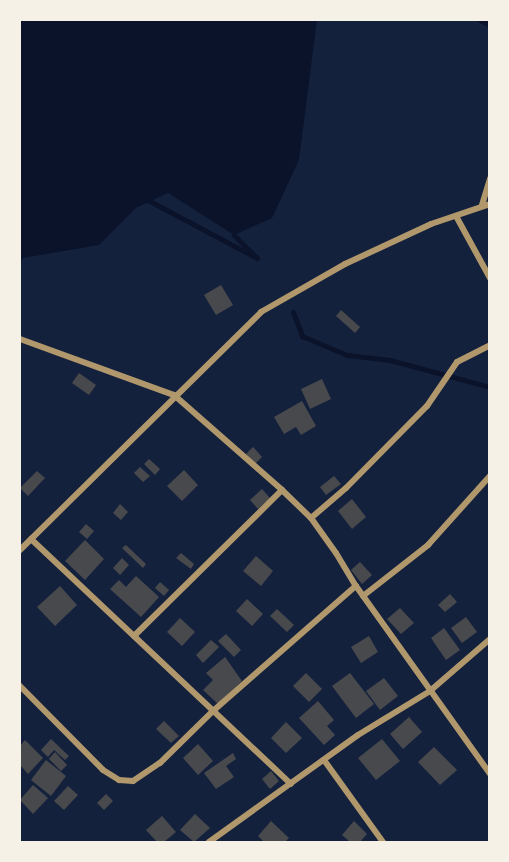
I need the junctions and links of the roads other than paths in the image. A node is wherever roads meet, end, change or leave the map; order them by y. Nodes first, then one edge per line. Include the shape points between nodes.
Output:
1 (489, 178) edge
2 (486, 205) edge
3 (456, 216) junction
4 (489, 278) edge
5 (20, 339) edge
6 (489, 345) edge
7 (174, 395) junction
8 (489, 476) edge
9 (282, 490) junction
10 (311, 518) junction
11 (31, 539) junction
12 (20, 550) edge
13 (356, 586) junction
14 (363, 596) junction
15 (134, 636) junction
16 (489, 639) edge
17 (20, 686) edge
18 (430, 691) junction
19 (213, 711) junction
20 (324, 760) junction
21 (489, 774) edge
22 (291, 784) junction
23 (209, 843) edge
24 (383, 843) edge

1 - 2 street
2 - 3 street
3 - 4 street
3 - 7 street via 345,264 261,312
5 - 7 street
6 - 10 street via 457,362 427,406
7 - 9 street
7 - 11 street
8 - 14 street via 428,545
9 - 10 street
9 - 15 street
10 - 13 street
11 - 12 street
11 - 15 street
13 - 14 street
13 - 19 street
14 - 18 street
15 - 19 street
16 - 18 street
17 - 19 street via 83,752 118,780 133,781 144,776
18 - 20 street
18 - 21 street
19 - 22 street
20 - 22 street
20 - 24 street
22 - 23 street

